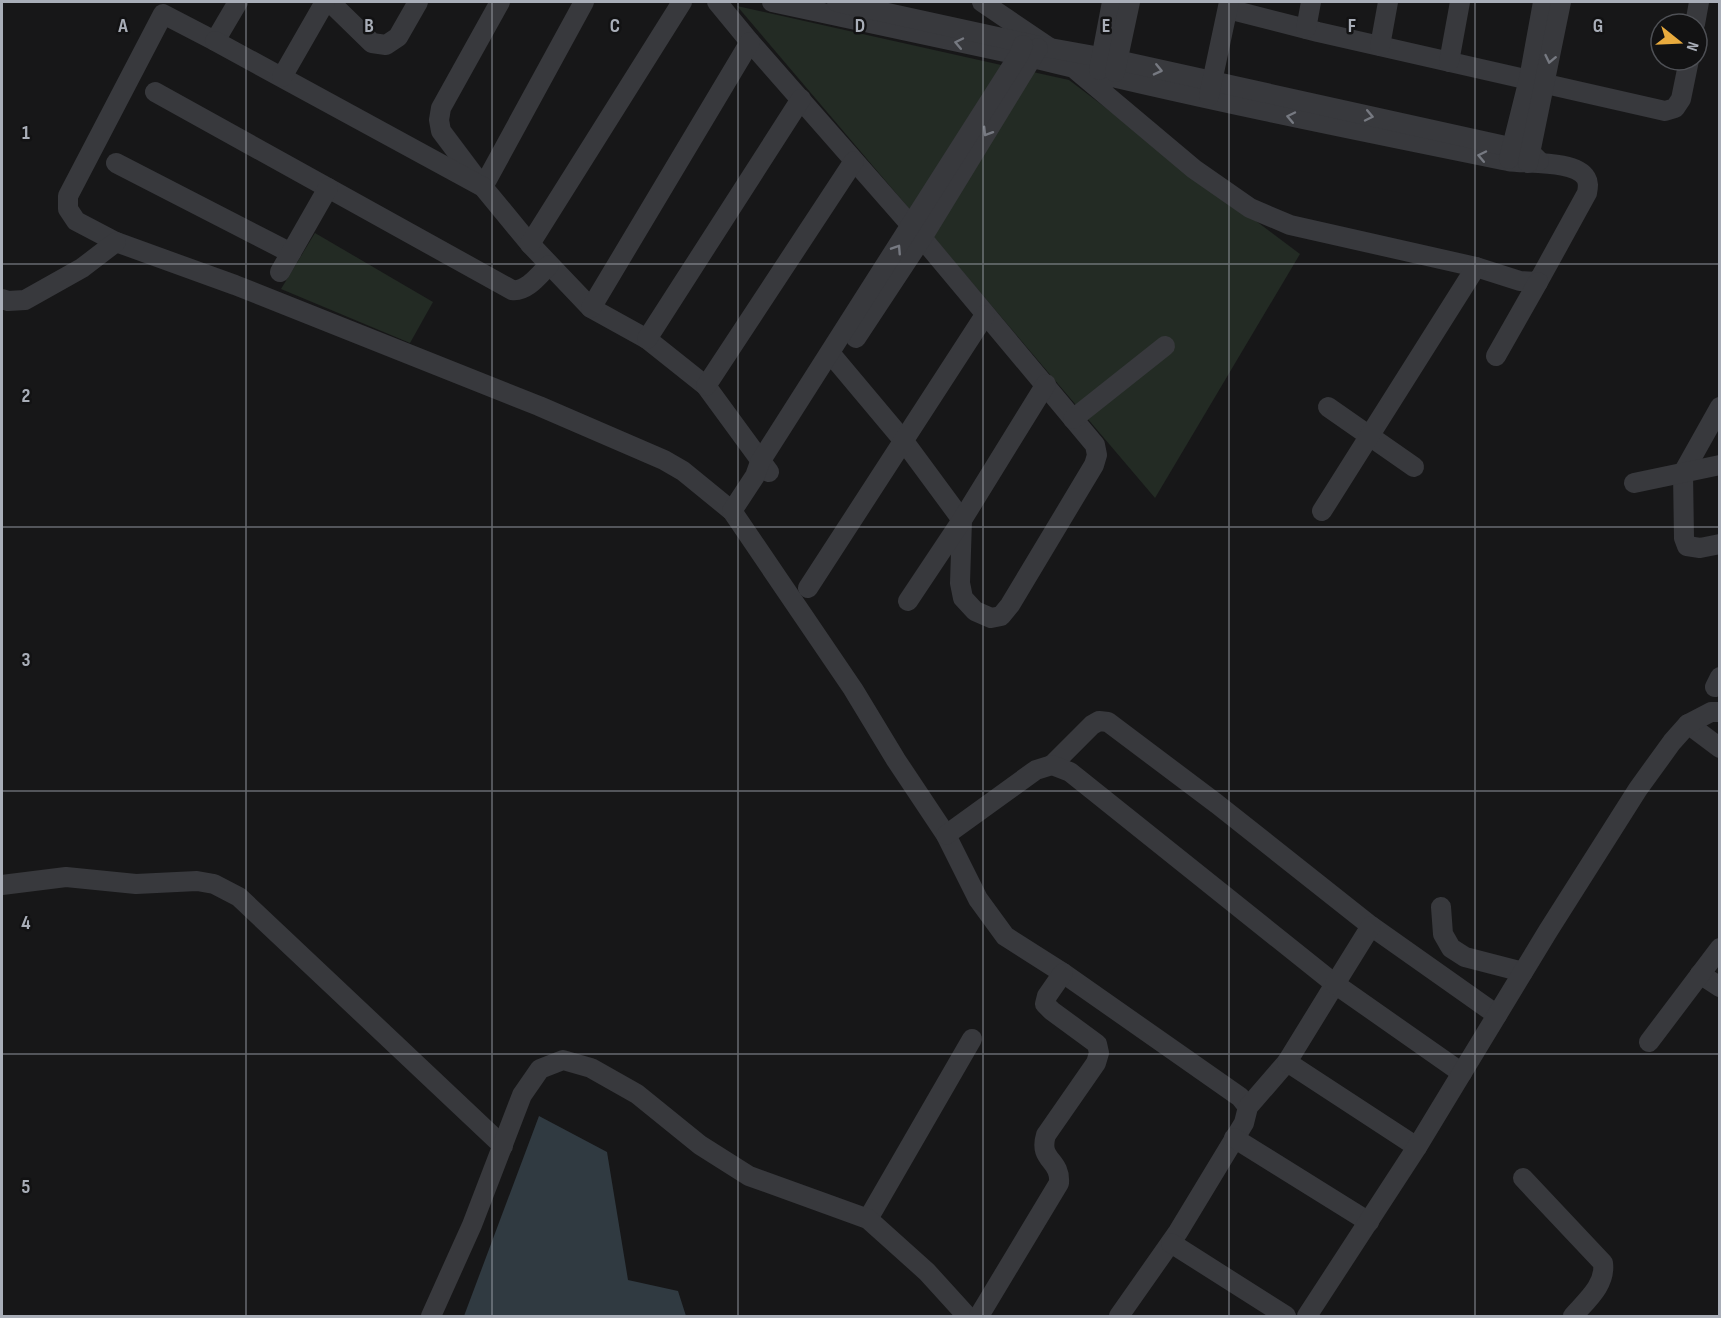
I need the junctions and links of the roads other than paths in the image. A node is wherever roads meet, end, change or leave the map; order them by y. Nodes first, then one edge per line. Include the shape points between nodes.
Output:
1 (238, 2) edge
2 (325, 2) edge
3 (330, 2) edge
4 (418, 2) edge
5 (500, 2) edge
6 (585, 2) edge
7 (681, 2) edge
8 (717, 2) edge
9 (772, 2) edge
10 (981, 2) edge
11 (1112, 2) edge
12 (1130, 2) edge
13 (1311, 2) edge
14 (1388, 2) edge
15 (1460, 2) edge
16 (1543, 2) edge
17 (1561, 2) edge
18 (850, 3) edge
19 (1229, 5) edge
20 (1306, 30) junction
21 (215, 41) junction
22 (750, 42) junction
23 (1380, 46) junction
24 (1033, 50) junction
25 (1449, 62) junction
26 (1107, 67) junction
27 (1075, 69) junction
28 (1687, 72) edge
29 (282, 77) junction
30 (1537, 82) junction
31 (1209, 91) junction
32 (155, 92) dead end
33 (801, 99) junction
34 (1523, 157) junction
35 (854, 161) junction
36 (116, 163) dead end
37 (483, 187) junction
38 (328, 188) junction
39 (917, 232) junction
40 (116, 242) junction
41 (530, 244) junction
42 (291, 253) junction
43 (549, 265) junction
44 (1476, 267) junction
45 (280, 272) dead end
46 (1538, 282) junction
47 (2, 299) edge
48 (591, 308) junction
49 (985, 315) junction
50 (647, 339) junction
51 (1165, 346) dead end
52 (1496, 356) dead end
53 (835, 358) junction
54 (1046, 384) junction
55 (706, 386) junction
56 (1328, 407) dead end
57 (1719, 407) edge
58 (1073, 419) junction
59 (1370, 436) junction
60 (903, 440) junction
61 (1719, 465) edge
62 (1414, 467) dead end
63 (761, 470) junction
64 (1683, 472) junction
65 (1634, 483) dead end
66 (732, 511) junction
67 (1322, 511) dead end
68 (962, 520) junction
69 (1719, 544) edge
70 (808, 588) dead end
71 (908, 601) dead end
72 (1719, 712) edge
73 (1688, 724) junction
74 (1719, 748) edge
75 (1052, 765) junction
76 (946, 835) junction
77 (2, 885) edge
78 (1441, 907) dead end
79 (1371, 926) junction
80 (1719, 948) edge
81 (1523, 972) junction
82 (1063, 973) junction
83 (1700, 974) junction
84 (1335, 984) junction
85 (1719, 987) edge
86 (1497, 1015) junction
87 (972, 1039) dead end
88 (1649, 1042) dead end
89 (1287, 1062) junction
90 (1462, 1073) junction
91 (1248, 1107) junction
92 (1234, 1138) junction
93 (502, 1146) junction
94 (1417, 1147) junction
95 (1523, 1178) dead end
96 (868, 1219) junction
97 (1369, 1222) junction
98 (1171, 1243) junction
99 (431, 1317) edge
100 (967, 1317) edge
101 (979, 1317) edge
102 (1119, 1317) edge
103 (1286, 1317) edge
104 (1307, 1317) edge
105 (1573, 1317) edge

1 - 21 street
2 - 29 street
3 - 4 street via 372,43 386,45 398,37
5 - 37 street via 441,108 439,120 441,131
6 - 37 street
7 - 41 street
8 - 22 street
24 -> 9 street
10 - 24 street
11 - 26 street
12 - 26 street
13 - 20 street
14 - 23 street
15 - 25 street
16 - 30 street
17 -> 30 street
18 - 24 street
19 - 20 street
19 - 31 street
20 - 23 street
21 - 29 street
21 - 40 street via 163,14 68,196 68,208 76,221
22 - 33 street
22 - 48 street
23 - 25 street
24 - 26 street
24 - 27 street
24 - 39 street
25 - 30 street
26 - 27 street
26 - 31 street
27 - 44 street via 1194,170 1250,208 1290,225
28 - 30 street via 1682,99 1675,108 1665,111
29 - 37 street
30 - 34 street
31 - 34 street
32 - 38 street
33 - 35 street
33 - 50 street
34 - 46 street via 1572,168 1588,181 1587,192
35 - 39 street
35 - 55 street
36 - 42 street
37 - 41 street
38 - 42 street
38 - 43 street via 512,290 527,286
39 - 49 street
39 - 53 street
40 - 47 street via 82,268 25,300
40 - 66 street via 236,285 663,460 683,471
41 - 43 street
42 - 45 street
43 - 48 street
44 - 46 street via 1520,281
44 - 59 street
46 - 52 street
48 - 50 street
49 - 54 street
49 - 60 street
50 - 55 street
51 - 58 street
53 - 60 street
53 - 63 street
54 - 58 street
54 - 68 street
55 - 63 street
56 - 59 street
57 - 64 street
58 - 68 street via 1095,445 1094,465 1001,616 991,618 975,611 963,598
59 - 62 street
59 - 67 street
60 - 68 street
60 - 70 street
61 - 64 street
63 - 66 street
64 - 65 street
64 - 69 street via 1684,538 1688,546
66 - 76 street
68 - 71 street
72 - 73 street
73 - 74 street
73 - 81 street via 1638,789
75 - 76 street via 1036,770
75 - 79 street via 1092,725 1108,722
75 - 84 street via 1071,772
76 - 82 street via 978,899 1005,936
77 - 93 street via 66,877 136,884 197,881 214,884 239,897
78 - 81 street via 1443,934 1451,948 1466,957
79 - 84 street
79 - 86 street
80 - 83 street
81 - 86 street
82 - 91 street via 1240,1097
82 - 101 street via 1045,1004 1097,1044 1099,1053 1043,1144 1060,1174 1059,1183
83 - 85 street
83 - 88 street
84 - 89 street
84 - 90 street
86 - 90 street
87 - 96 street
89 - 91 street
89 - 94 street
90 - 94 street
91 - 92 street
92 - 97 street
92 - 98 street
93 - 96 street via 522,1095 540,1069 563,1060 591,1068 637,1094 700,1144 749,1176
93 - 99 street
94 - 97 street
95 - 105 street via 1603,1263 1599,1285
96 - 100 street via 927,1272
97 - 104 street
98 - 102 street
98 - 103 street

